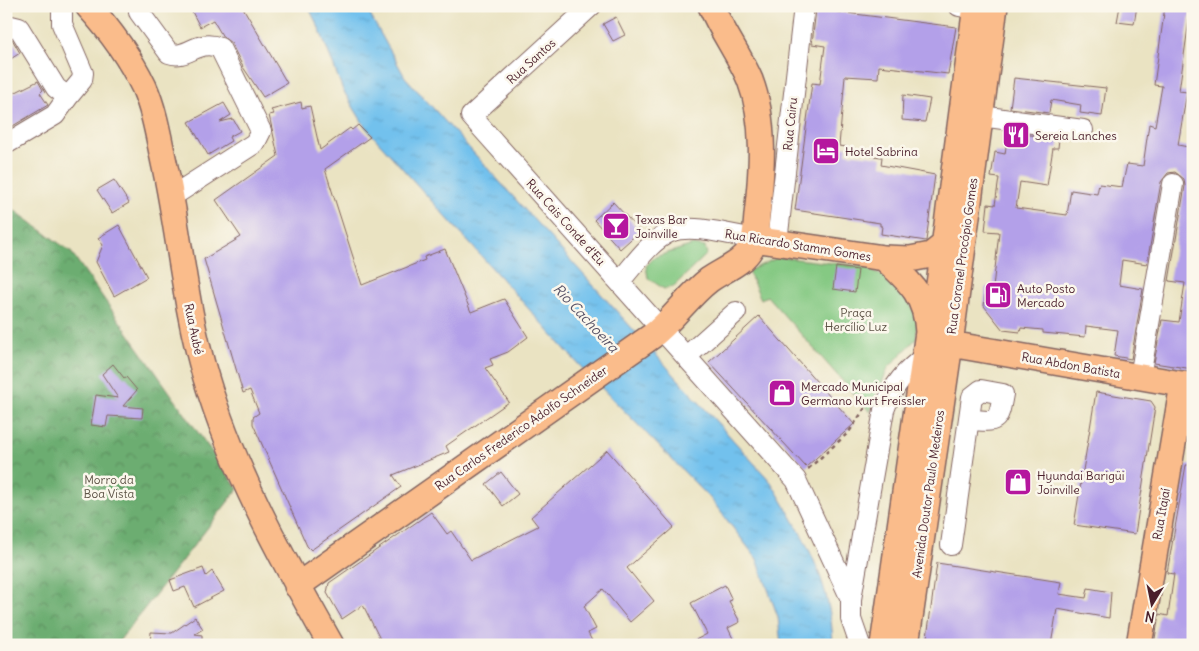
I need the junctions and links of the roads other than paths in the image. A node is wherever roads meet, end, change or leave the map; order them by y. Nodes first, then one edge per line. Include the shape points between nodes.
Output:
1 (62, 6) edge
2 (88, 6) edge
3 (140, 6) edge
4 (591, 6) edge
5 (711, 6) edge
6 (804, 6) edge
7 (976, 7) edge
8 (6, 29) edge
9 (68, 97) junction
10 (471, 116) joint
11 (981, 116) junction
12 (1083, 130) dead end
13 (6, 144) edge
14 (1173, 184) dead end
15 (171, 197) junction
16 (766, 240) junction
17 (945, 244) junction
18 (884, 258) junction
19 (620, 281) junction
20 (736, 312) dead end
21 (657, 332) junction
22 (950, 344) junction
23 (927, 355) junction
24 (687, 356) junction
25 (1140, 377) junction
26 (1188, 385) edge
27 (968, 419) dead end
28 (950, 545) dead end
29 (298, 586) junction
30 (851, 600) junction
31 (331, 645) edge
32 (860, 645) edge
33 (883, 645) edge
34 (906, 645) edge
35 (1139, 645) edge

1 - 9 street via 62,24 82,73 82,80
2 - 15 main road, Rua Aubé via 117,42 144,87 155,118
3 - 15 street via 139,12 169,53 181,55 202,45 220,48 261,131 255,143
4 - 10 street, Rua Santos
5 - 16 main road via 718,24 740,58 758,110
6 - 16 street, Rua Cairu
7 - 11 main road, Rua Coronel Procópio Gomes
7 - 17 main road, Rua Coronel Procópio Gomes
8 - 9 street via 11,26 20,28 56,88
9 - 13 street via 55,115
10 - 19 street, Rua Cais Conde d'Eu
11 - 12 street
11 - 22 main road, Rua Coronel Procópio Gomes
14 - 25 street
15 - 29 main road, Rua Aubé via 188,304 206,379 246,480
16 - 18 main road, Rua Ricardo Stamm Gomes
16 - 19 street, Rua Ricardo Stamm Gomes via 684,228 658,240
16 - 21 main road, Rua Carlos Frederico Adolfo Schneider via 709,280
17 - 18 main road via 922,258
17 - 22 main road, Rua Coronel Procópio Gomes via 938,304
18 - 23 main road, Rua Ricardo Stamm Gomes via 921,298 928,322
19 - 21 street, Rua Cais Conde d'Eu
20 - 24 street
21 - 24 street, Rua Cais Conde d'Eu
21 - 29 main road, Rua Carlos Frederico Adolfo Schneider
22 - 23 main road
22 - 25 main road, Rua Abdon Batista
22 - 34 main road, Avenida Doutor Paulo Medeiros
23 - 30 street via 900,378 884,410
23 - 33 main road, Avenida Doutor Paulo Medeiros
24 - 30 street, Rua Cais Conde d'Eu via 796,480
25 - 26 main road, Rua Abdon Batista
26 - 35 main road, Rua Itajaí
27 - 28 street
29 - 31 main road, Rua Aubé
30 - 32 street via 851,619

